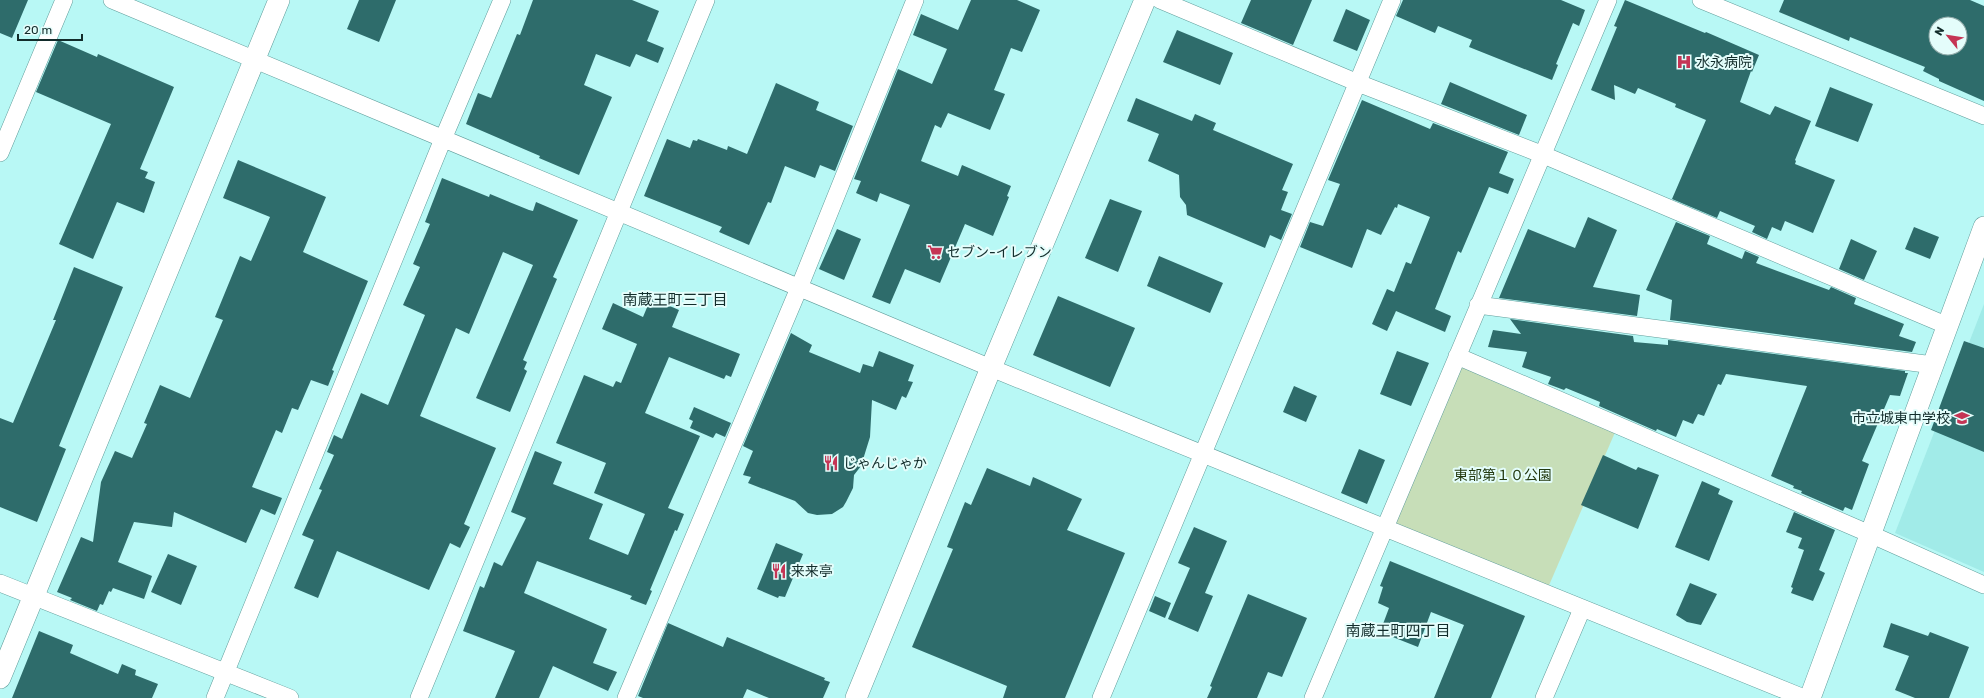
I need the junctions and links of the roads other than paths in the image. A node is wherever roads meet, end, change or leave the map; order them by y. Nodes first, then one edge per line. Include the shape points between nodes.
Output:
1 (64, 0) edge
2 (112, 0) edge
3 (279, 0) edge
4 (502, 0) edge
5 (706, 0) edge
6 (915, 0) edge
7 (1145, 0) edge
8 (1160, 0) edge
9 (1392, 0) edge
10 (1608, 0) edge
11 (1701, 0) edge
12 (254, 58) junction
13 (1358, 83) junction
14 (1984, 116) edge
15 (443, 138) junction
16 (0, 153) edge
17 (1541, 154) junction
18 (618, 213) junction
19 (1984, 227) edge
20 (799, 288) junction
21 (1478, 305) junction
22 (1948, 326) junction
23 (1456, 356) junction
24 (1933, 365) junction
25 (991, 368) junction
26 (1203, 454) junction
27 (1385, 529) junction
28 (1870, 534) junction
29 (0, 583) edge
30 (1984, 585) edge
31 (33, 596) junction
32 (1582, 609) junction
33 (226, 672) junction
34 (0, 678) edge
35 (214, 698) edge
36 (290, 698) edge
37 (418, 698) edge
38 (626, 698) edge
39 (856, 698) edge
40 (1101, 698) edge
41 (1313, 698) edge
42 (1544, 698) edge
43 (1804, 698) edge
44 (1810, 698) edge

1 - 16 street
2 - 12 street
3 - 12 street
4 - 15 street
5 - 18 street
6 - 20 street
7 - 25 street
8 - 13 street
9 - 13 street
10 - 17 street
11 - 14 street
12 - 15 street
12 - 31 street
13 - 17 street
13 - 26 street
15 - 18 street
15 - 33 street
17 - 21 street
17 - 22 street
18 - 20 street
18 - 37 street
19 - 22 street
20 - 25 street
20 - 38 street
21 - 23 street
21 - 24 street
22 - 24 street
23 - 27 street
23 - 28 street
24 - 28 street
25 - 26 street
25 - 39 street
26 - 27 street
26 - 40 street
27 - 32 street
27 - 41 street
28 - 30 street
28 - 44 street
29 - 31 street
31 - 33 street
31 - 34 street
32 - 42 street
32 - 43 street
33 - 35 street
33 - 36 street

